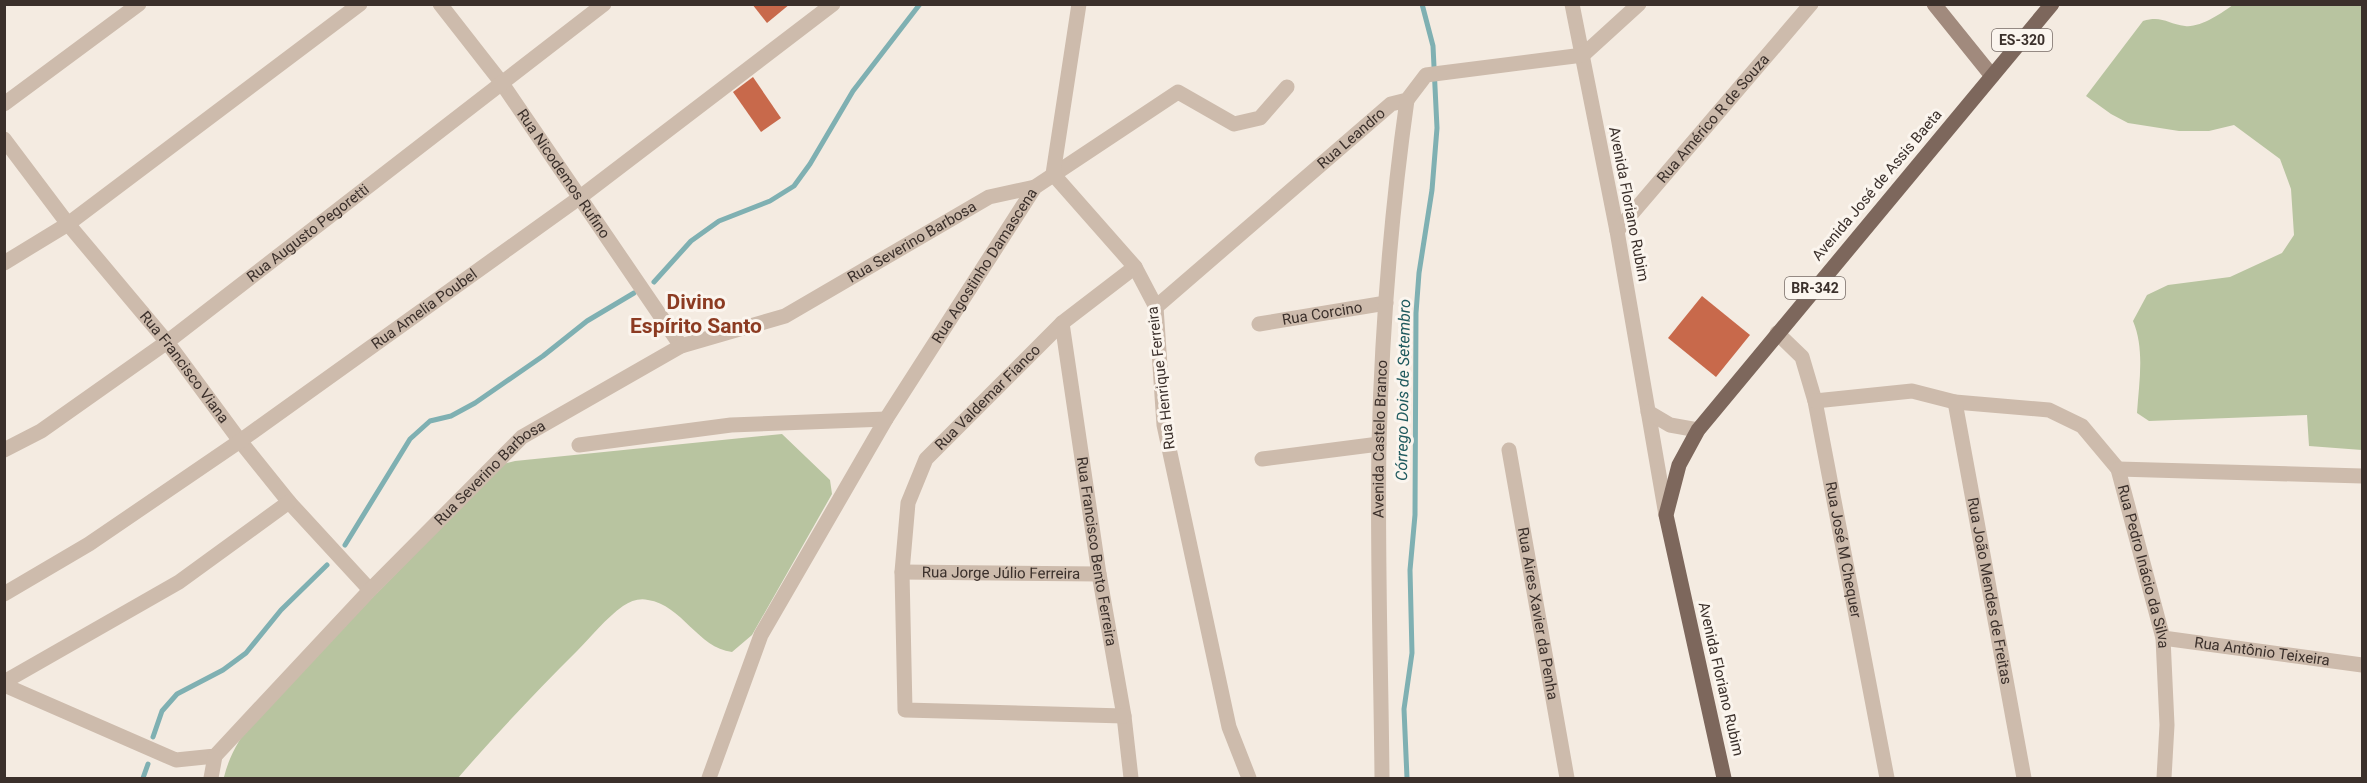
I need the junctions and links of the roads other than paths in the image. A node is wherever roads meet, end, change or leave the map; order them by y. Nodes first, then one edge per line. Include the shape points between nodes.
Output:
1 (139, 4) edge
2 (360, 4) edge
3 (440, 4) edge
4 (604, 4) edge
5 (833, 4) edge
6 (1079, 4) edge
7 (1572, 4) edge
8 (1639, 4) edge
9 (1811, 4) edge
10 (1934, 4) edge
11 (2052, 4) edge
12 (1582, 54) junction
13 (1992, 76) junction
14 (501, 82) junction
15 (1287, 87) dead end
16 (1407, 100) junction
17 (4, 104) edge
18 (4, 139) edge
19 (1053, 174) junction
20 (1035, 187) junction
21 (579, 198) junction
22 (68, 224) junction
23 (1617, 231) junction
24 (4, 263) edge
25 (1135, 267) junction
26 (1386, 303) junction
27 (1156, 307) junction
28 (1062, 323) junction
29 (1259, 324) dead end
30 (1777, 333) junction
31 (167, 342) junction
32 (681, 346) junction
33 (1815, 401) junction
34 (1955, 402) junction
35 (1648, 412) junction
36 (886, 419) junction
37 (1698, 429) junction
38 (240, 441) junction
39 (1379, 444) junction
40 (579, 445) dead end
41 (4, 450) edge
42 (1509, 450) dead end
43 (1262, 459) dead end
44 (2118, 469) junction
45 (2362, 476) edge
46 (289, 502) junction
47 (1666, 515) junction
48 (902, 572) junction
49 (1099, 574) junction
50 (369, 590) junction
51 (4, 594) edge
52 (2163, 638) junction
53 (2362, 665) edge
54 (4, 684) edge
55 (1124, 716) junction
56 (215, 756) junction
57 (211, 778) edge
58 (710, 778) edge
59 (1131, 778) edge
60 (1249, 778) edge
61 (1382, 778) edge
62 (1567, 778) edge
63 (1724, 778) edge
64 (1887, 778) edge
65 (2024, 778) edge
66 (2164, 778) edge

1 - 17 street
2 - 22 street
3 - 14 street, Rua Nicodemos Rufino
4 - 14 street, Rua Augusto Pegoretti
5 - 21 street, Rua Amelia Poubel
6 - 19 street
7 - 12 street, Avenida Floriano Rubim
8 - 12 street
9 - 23 street, Rua Américo R de Souza
10 - 13 main road
11 - 13 main road, Avenida José de Assis Baeta / ES-320
12 - 16 street, Rua Leandro via 1426,75
12 - 23 street, Avenida Floriano Rubim
13 - 30 main road, Avenida José de Assis Baeta / BR-342
14 - 21 street, Rua Nicodemos Rufino
14 - 31 street, Rua Augusto Pegoretti
15 - 19 street, Rua Agostinho Damascena via 1260,118 1234,124 1178,92
16 - 26 street, Avenida Castelo Branco
16 - 27 street, Rua Leandro via 1391,104
18 - 22 street, Rua Francisco Viana
19 - 20 street, Rua Agostinho Damascena
19 - 25 street, Rua Henrique Ferreira
20 - 32 street, Rua Severino Barbosa via 989,197 785,316
20 - 36 street, Rua Agostinho Damascena
21 - 32 street, Rua Nicodemos Rufino
21 - 38 street, Rua Amelia Poubel
22 - 24 street
22 - 31 street, Rua Francisco Viana
23 - 35 street, Avenida Floriano Rubim
25 - 27 street, Rua Henrique Ferreira
25 - 28 street, Rua Valdemar Fianco
26 - 29 street, Rua Corcino
26 - 39 street, Avenida Castelo Branco
27 - 60 street, Rua Henrique Ferreira via 1164,425 1229,727
28 - 48 street, Rua Valdemar Fianco via 926,459 908,503
28 - 49 street, Rua Francisco Bento Ferreira
30 - 33 street, Rua José M Chequer via 1802,357
30 - 37 main road, Avenida José de Assis Baeta / BR-342
31 - 38 street, Rua Francisco Viana
31 - 41 street, Rua Augusto Pegoretti via 41,431
32 - 50 street, Rua Severino Barbosa via 522,437
33 - 34 street, Rua Pedro Inácio da Silva via 1912,391
33 - 64 street, Rua José M Chequer
34 - 44 street, Rua Pedro Inácio da Silva via 2049,410 2082,426
34 - 65 street, Rua João Mendes de Freitas
35 - 37 street via 1670,425
35 - 47 street, Avenida Floriano Rubim
36 - 40 street via 731,425
36 - 58 street, Rua Agostinho Damascena via 760,635
37 - 47 main road, Avenida José de Assis Baeta / BR-342 via 1679,465
38 - 46 street, Rua Francisco Viana
38 - 51 street, Rua Amelia Poubel via 89,544
39 - 43 street
39 - 61 street, Avenida Castelo Branco
42 - 62 street, Rua Aires Xavier da Penha
44 - 45 street
44 - 52 street, Rua Pedro Inácio da Silva
46 - 50 street, Rua Francisco Viana
46 - 54 street via 179,582
47 - 63 main road, Avenida Floriano Rubim / BR-342
48 - 49 street, Rua Jorge Júlio Ferreira
48 - 55 street, Rua Valdemar Fianco via 905,710
49 - 55 street, Rua Francisco Bento Ferreira
50 - 56 street, Rua Severino Barbosa
52 - 53 street, Rua Antônio Teixeira
52 - 66 street, Rua Pedro Inácio da Silva via 2167,725
54 - 56 street via 176,760
55 - 59 street, Rua Francisco Bento Ferreira
56 - 57 street

